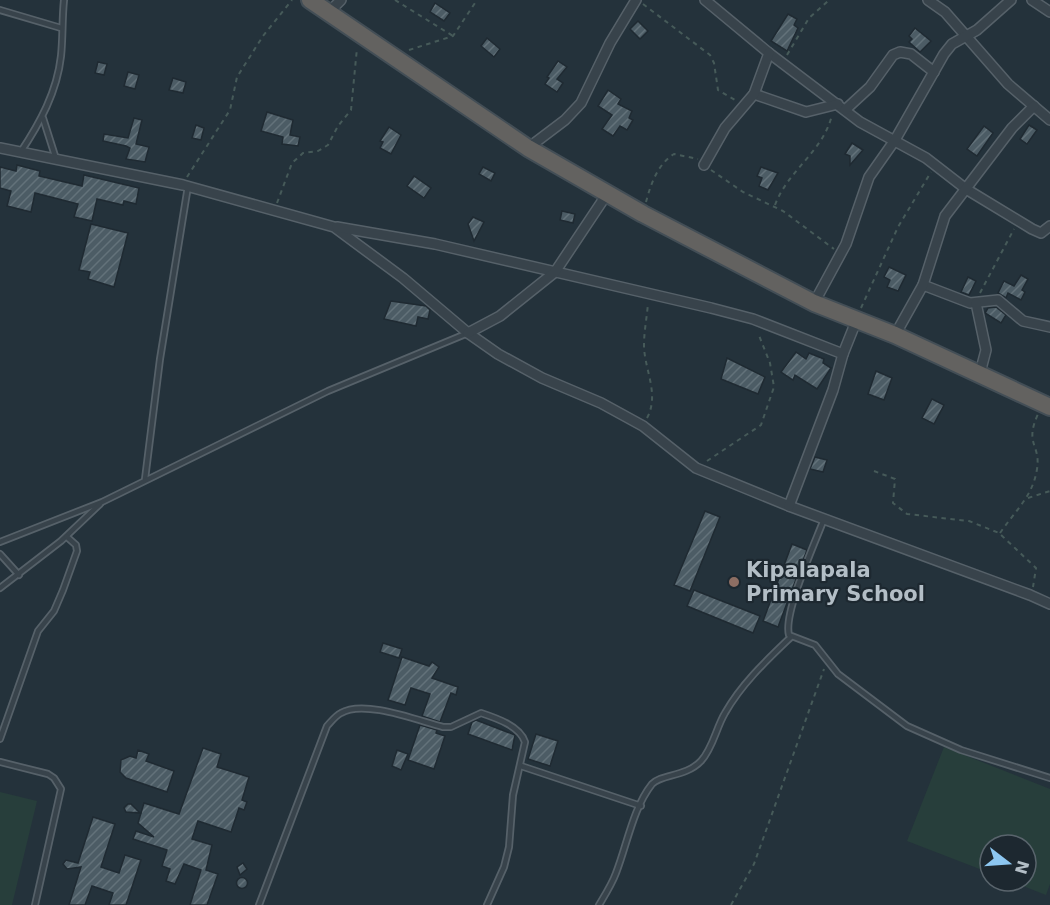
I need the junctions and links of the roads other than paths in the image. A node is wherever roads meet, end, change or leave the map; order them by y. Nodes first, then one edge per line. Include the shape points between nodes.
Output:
1 (64, 0) edge
2 (310, 0) edge
3 (341, 0) edge
4 (637, 0) edge
5 (705, 0) edge
6 (928, 0) edge
7 (1011, 0) edge
8 (1032, 0) edge
9 (0, 10) edge
10 (328, 12) junction
11 (1050, 12) edge
12 (61, 28) junction
13 (964, 36) junction
14 (769, 53) junction
15 (934, 72) junction
16 (754, 94) junction
17 (1034, 106) junction
18 (841, 107) junction
19 (43, 118) junction
20 (1050, 120) edge
21 (895, 140) junction
22 (0, 148) edge
23 (528, 148) junction
24 (20, 153) junction
25 (57, 162) junction
26 (704, 165) road end
27 (186, 185) junction
28 (966, 189) junction
29 (607, 194) junction
30 (1050, 226) edge
31 (334, 227) junction
32 (555, 272) junction
33 (923, 285) junction
34 (814, 303) junction
35 (976, 303) junction
36 (857, 319) junction
37 (1050, 327) edge
38 (468, 333) junction
39 (895, 335) junction
40 (843, 354) junction
41 (980, 373) junction
42 (1046, 405) edge
43 (145, 479) junction
44 (102, 502) junction
45 (789, 506) junction
46 (824, 519) junction
47 (67, 537) junction
48 (0, 542) edge
49 (0, 554) edge
50 (19, 575) junction
51 (0, 588) edge
52 (1050, 604) edge
53 (791, 637) junction
54 (0, 739) edge
55 (0, 762) edge
56 (520, 766) junction
57 (1050, 778) edge
58 (641, 806) junction
59 (35, 905) edge
60 (259, 905) edge
61 (487, 905) edge
62 (599, 905) edge

1 - 12 lane
2 - 10 highway
3 - 10 street
4 - 23 street via 610,43 581,103
5 - 14 street
6 - 13 street via 945,12
7 - 13 street
8 - 11 street
9 - 12 lane
10 - 23 highway
12 - 19 lane via 61,56
13 - 15 street via 952,44
13 - 17 street
14 - 16 street
14 - 18 street
15 - 18 street via 911,54 900,52 870,87
15 - 21 street
16 - 18 street via 806,112
16 - 26 street via 724,128
17 - 20 street
17 - 28 street via 1012,128
18 - 21 street
19 - 24 lane
19 - 25 lane
21 - 28 street
21 - 34 street via 869,177 841,255
22 - 24 street
23 - 29 highway
24 - 25 street
25 - 27 street
27 - 31 street
27 - 43 lane
28 - 30 street via 1041,232
28 - 33 street via 945,216
29 - 32 street
29 - 34 highway
31 - 32 street via 435,244
31 - 38 street
32 - 38 street via 501,316
32 - 40 street via 753,319
33 - 35 street
33 - 39 street
34 - 36 highway
35 - 37 street via 998,300 1023,321
35 - 41 street via 986,350
36 - 39 highway
36 - 40 street
38 - 43 lane via 328,391
38 - 45 street via 542,378 643,426 696,468
39 - 41 highway
40 - 45 street
41 - 42 highway
43 - 44 lane
44 - 47 lane
44 - 48 lane
45 - 46 street
46 - 52 street
46 - 53 lane via 788,624
47 - 50 lane
47 - 54 lane via 76,545 74,562 58,603 38,631
49 - 50 lane
50 - 51 lane
53 - 57 lane via 815,645 838,674 907,726 961,750
53 - 58 lane via 746,682 725,712 704,758 685,774 653,783
55 - 59 lane via 48,774 61,789
56 - 58 lane
56 - 60 lane via 523,735 481,713 444,727 378,710 343,712 327,726
56 - 61 lane via 513,795 509,847
58 - 62 lane via 615,875

